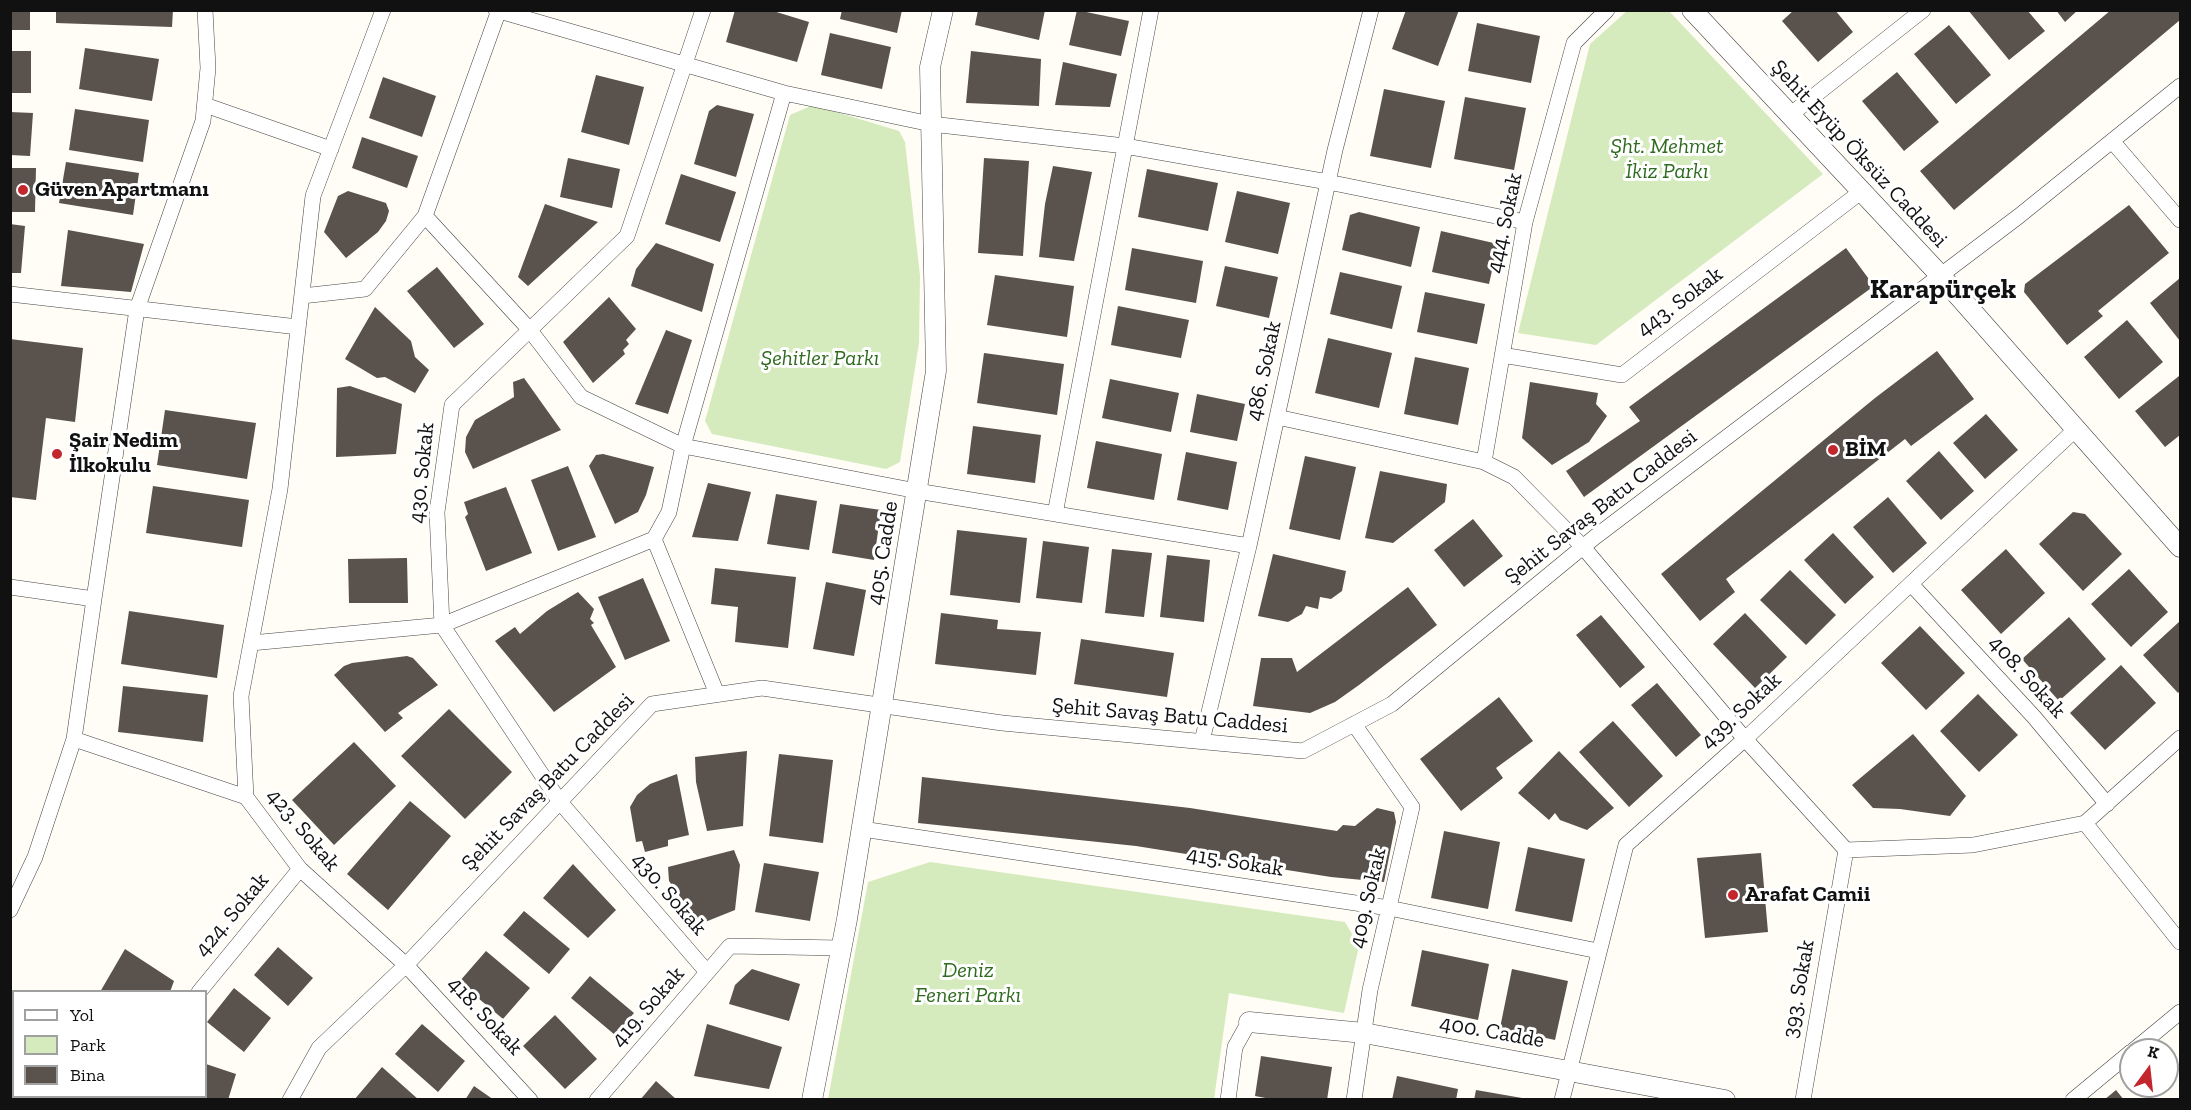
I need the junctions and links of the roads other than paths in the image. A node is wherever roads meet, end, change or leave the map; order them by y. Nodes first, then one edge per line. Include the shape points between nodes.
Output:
1 (205, 10) edge
2 (383, 10) edge
3 (703, 10) edge
4 (943, 10) edge
5 (1152, 10) edge
6 (1371, 10) edge
7 (1607, 10) edge
8 (1692, 10) edge
9 (1923, 10) edge
10 (498, 11) edge
11 (685, 64) junction
12 (2181, 86) edge
13 (784, 93) junction
14 (205, 105) junction
15 (1790, 115) junction
16 (931, 124) junction
17 (2112, 141) junction
18 (1125, 147) junction
19 (331, 149) junction
20 (1328, 182) junction
21 (1862, 191) junction
22 (425, 216) junction
23 (2181, 220) edge
24 (1525, 222) junction
25 (1940, 275) junction
26 (10, 294) edge
27 (302, 296) junction
28 (137, 309) junction
29 (298, 327) junction
30 (529, 329) junction
31 (1502, 356) junction
32 (1277, 417) junction
33 (2076, 429) junction
34 (683, 446) junction
35 (1484, 462) junction
36 (917, 491) junction
37 (1055, 514) junction
38 (654, 539) junction
39 (1249, 546) junction
40 (1583, 547) junction
41 (2181, 547) edge
42 (1911, 584) junction
43 (10, 587) edge
44 (94, 599) junction
45 (442, 625) junction
46 (251, 643) junction
47 (717, 694) junction
48 (883, 705) junction
49 (1354, 724) junction
50 (2181, 738) edge
51 (74, 739) junction
52 (1745, 739) junction
53 (1202, 741) junction
54 (246, 797) junction
55 (560, 802) junction
56 (2107, 804) junction
57 (2085, 823) junction
58 (862, 829) junction
59 (1846, 850) junction
60 (300, 869) junction
61 (1389, 908) junction
62 (10, 910) edge
63 (2181, 942) edge
64 (842, 948) junction
65 (1598, 951) junction
66 (406, 965) junction
67 (707, 972) junction
68 (201, 990) edge
69 (2181, 1012) edge
70 (1249, 1022) joint
71 (1364, 1033) junction
72 (2148, 1038) edge
73 (2119, 1062) edge
74 (1568, 1071) junction
75 (290, 1100) edge
76 (530, 1100) edge
77 (597, 1100) edge
78 (812, 1100) edge
79 (1228, 1100) edge
80 (1354, 1100) edge
81 (1562, 1100) edge
82 (1725, 1100) edge
83 (1803, 1100) edge
84 (2073, 1100) edge

1 - 14 street
2 - 19 street
3 - 11 street, 430. Sokak
4 - 16 street, 405. Cadde via 930,67
5 - 18 street
6 - 20 street, 486. Sokak
7 - 24 street, 444. Sokak via 1574,43
8 - 15 street, Şehit Eyüp Öksüz Caddesi
9 - 15 street
10 - 11 street
10 - 22 street
11 - 13 street
11 - 30 street, 430. Sokak via 627,236
12 - 17 street, Şehit Savaş Batu Caddesi
13 - 16 street
13 - 34 street
14 - 19 street
14 - 28 street via 203,121
15 - 21 street, Şehit Eyüp Öksüz Caddesi
16 - 18 street
16 - 36 street, 405. Cadde via 936,371
17 - 23 street
17 - 25 street, Şehit Savaş Batu Caddesi
18 - 20 street
18 - 37 street
19 - 27 street via 312,196
20 - 24 street
20 - 32 street, 486. Sokak
21 - 25 street, Şehit Eyüp Öksüz Caddesi
21 - 31 street, 443. Sokak via 1622,375
22 - 27 street via 365,289
22 - 30 street
24 - 31 street, 444. Sokak
25 - 33 street, Şehit Eyüp Öksüz Caddesi
25 - 40 street, Şehit Savaş Batu Caddesi
26 - 28 street
27 - 29 street
28 - 29 street
28 - 44 street
29 - 46 street via 280,489
30 - 34 street via 581,397
30 - 45 street, 430. Sokak via 452,405 437,512
31 - 35 street, 444. Sokak
32 - 35 street
32 - 39 street, 486. Sokak
33 - 41 street, Şehit Eyüp Öksüz Caddesi
33 - 42 street, 439. Sokak
34 - 36 street
34 - 38 street via 669,512
35 - 40 street via 1514,477
36 - 37 street
36 - 48 street, 405. Cadde
37 - 39 street
38 - 45 street
38 - 47 street
39 - 53 street, 486. Sokak
40 - 49 street, Şehit Savaş Batu Caddesi via 1392,704
40 - 52 street
42 - 52 street, 439. Sokak
42 - 56 street, 408. Sokak via 2034,717
43 - 44 street
44 - 51 street
45 - 46 street
45 - 55 street, 430. Sokak
46 - 54 street via 241,696
47 - 48 street, Şehit Savaş Batu Caddesi via 762,688
47 - 55 street, Şehit Savaş Batu Caddesi via 652,704
48 - 53 street, Şehit Savaş Batu Caddesi via 1002,723
48 - 58 street, 405. Cadde
49 - 53 street, Şehit Savaş Batu Caddesi via 1303,751
49 - 61 street, 409. Sokak via 1412,807
50 - 56 street
51 - 54 street, 423. Sokak
51 - 62 street via 34,857
52 - 59 street
52 - 65 street, 439. Sokak via 1626,845
54 - 60 street, 423. Sokak
55 - 66 street, Şehit Savaş Batu Caddesi
55 - 67 street, 430. Sokak
56 - 57 street
57 - 59 street via 1973,845
57 - 63 street
58 - 61 street, 415. Sokak
58 - 64 street, 405. Cadde
59 - 83 street, 393. Sokak
60 - 66 street, 423. Sokak
60 - 68 street, 424. Sokak
61 - 65 street, 415. Sokak
61 - 71 street, 409. Sokak
64 - 67 street, 419. Sokak via 730,946
64 - 78 street, 405. Cadde
65 - 74 street, 439. Sokak
66 - 75 street, Şehit Savaş Batu Caddesi via 319,1048
66 - 76 street, 418. Sokak
67 - 77 street, 419. Sokak
69 - 72 street
70 - 71 street, 400. Cadde
70 - 79 street via 1235,1047
71 - 74 street, 400. Cadde
71 - 80 street, 409. Sokak
73 - 84 street
74 - 81 street, 439. Sokak
74 - 82 street, 400. Cadde

